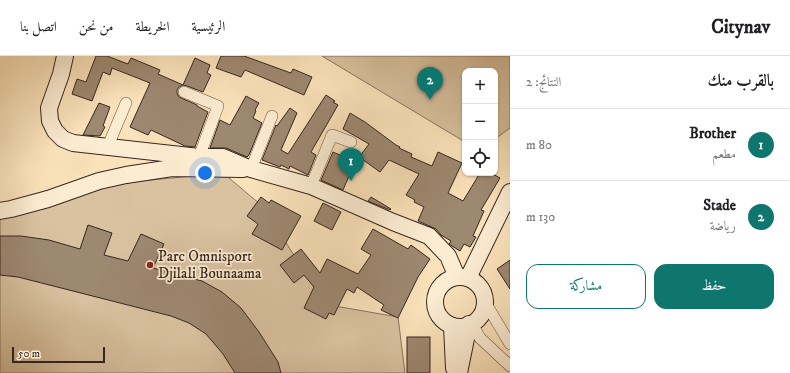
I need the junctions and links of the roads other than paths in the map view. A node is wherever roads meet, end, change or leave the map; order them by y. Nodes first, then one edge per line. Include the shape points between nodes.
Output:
1 (65, 56) edge
2 (184, 92) dead end
3 (126, 103) dead end
4 (272, 116) dead end
5 (351, 142) dead end
6 (108, 146) junction
7 (199, 156) junction
8 (251, 169) junction
9 (311, 186) junction
10 (510, 192) edge
11 (0, 211) edge
12 (463, 278) junction
13 (484, 302) junction
14 (471, 324) junction
15 (452, 326) junction
16 (510, 344) edge
17 (510, 366) edge
18 (455, 373) edge
19 (459, 373) edge

1 - 6 street via 49,108 50,121 63,139 73,143
2 - 7 street via 218,106
3 - 6 street
4 - 8 street
5 - 9 street via 332,135
6 - 7 street
7 - 8 street via 223,157
8 - 9 street
8 - 11 street via 172,168 126,175
9 - 12 street via 429,236 448,256
10 - 12 street
12 - 13 street via 473,281 479,287
12 - 15 street via 449,279 437,292 435,308 438,316
13 - 14 street via 480,316
13 - 16 street
14 - 15 street
14 - 17 street via 480,338
14 - 19 street
15 - 18 street

